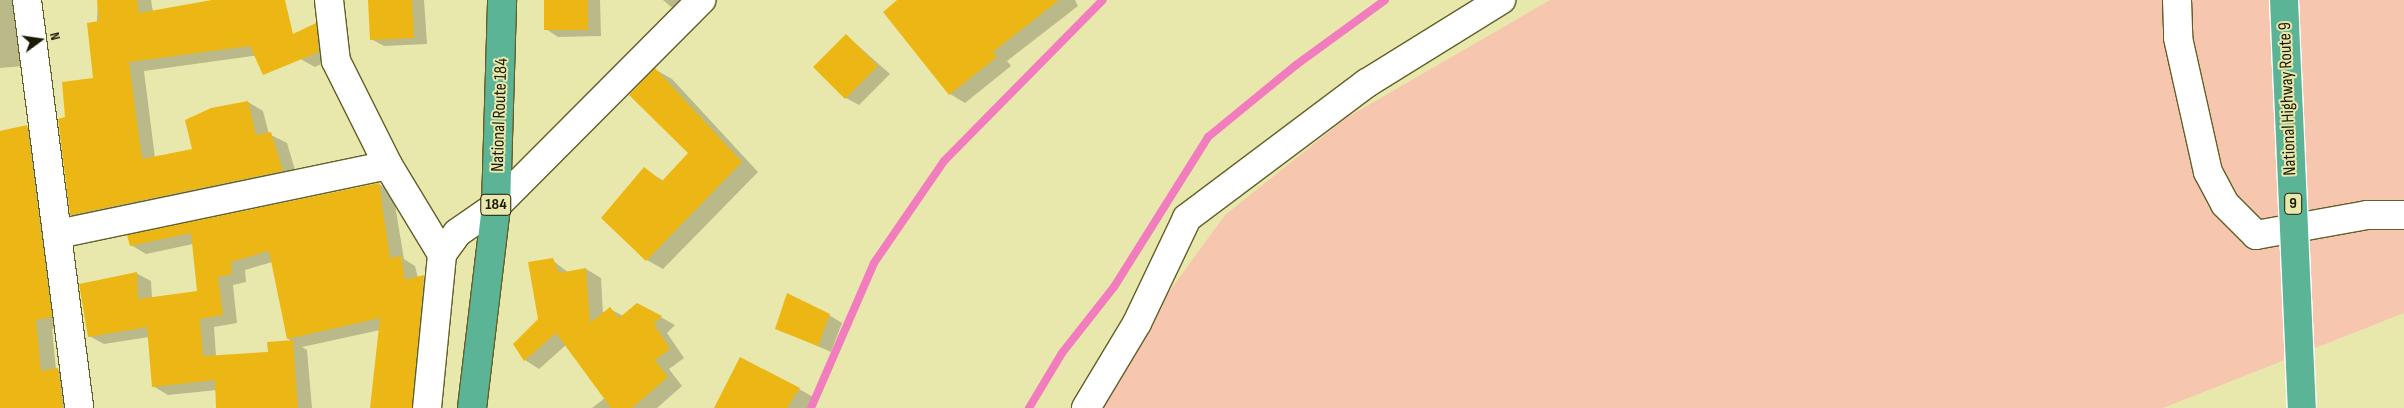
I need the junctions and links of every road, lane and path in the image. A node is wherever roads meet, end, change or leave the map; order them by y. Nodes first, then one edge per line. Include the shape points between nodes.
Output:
1 (27, 0) edge
2 (330, 0) edge
3 (502, 0) edge
4 (701, 0) edge
5 (1501, 0) edge
6 (2177, 0) edge
7 (2284, 0) edge
8 (388, 165) junction
9 (496, 206) junction
10 (2404, 215) edge
11 (58, 234) junction
12 (442, 254) junction
13 (79, 408) edge
14 (427, 408) edge
15 (472, 408) edge
16 (1086, 408) edge
17 (2302, 408) edge

1 - 11 street
2 - 8 street via 336,61
3 - 9 highway, National Route 184 / 184
4 - 9 street
5 - 16 street via 1367,83 1187,218 1137,323
6 - 10 street via 2178,38 2208,172 2225,204 2256,236 2367,215
7 - 17 highway, National Highway Route 9 / 9, bridge
8 - 11 street
8 - 12 street
9 - 12 street via 457,233
9 - 15 highway, National Route 184 / 184
11 - 13 street
12 - 14 street

